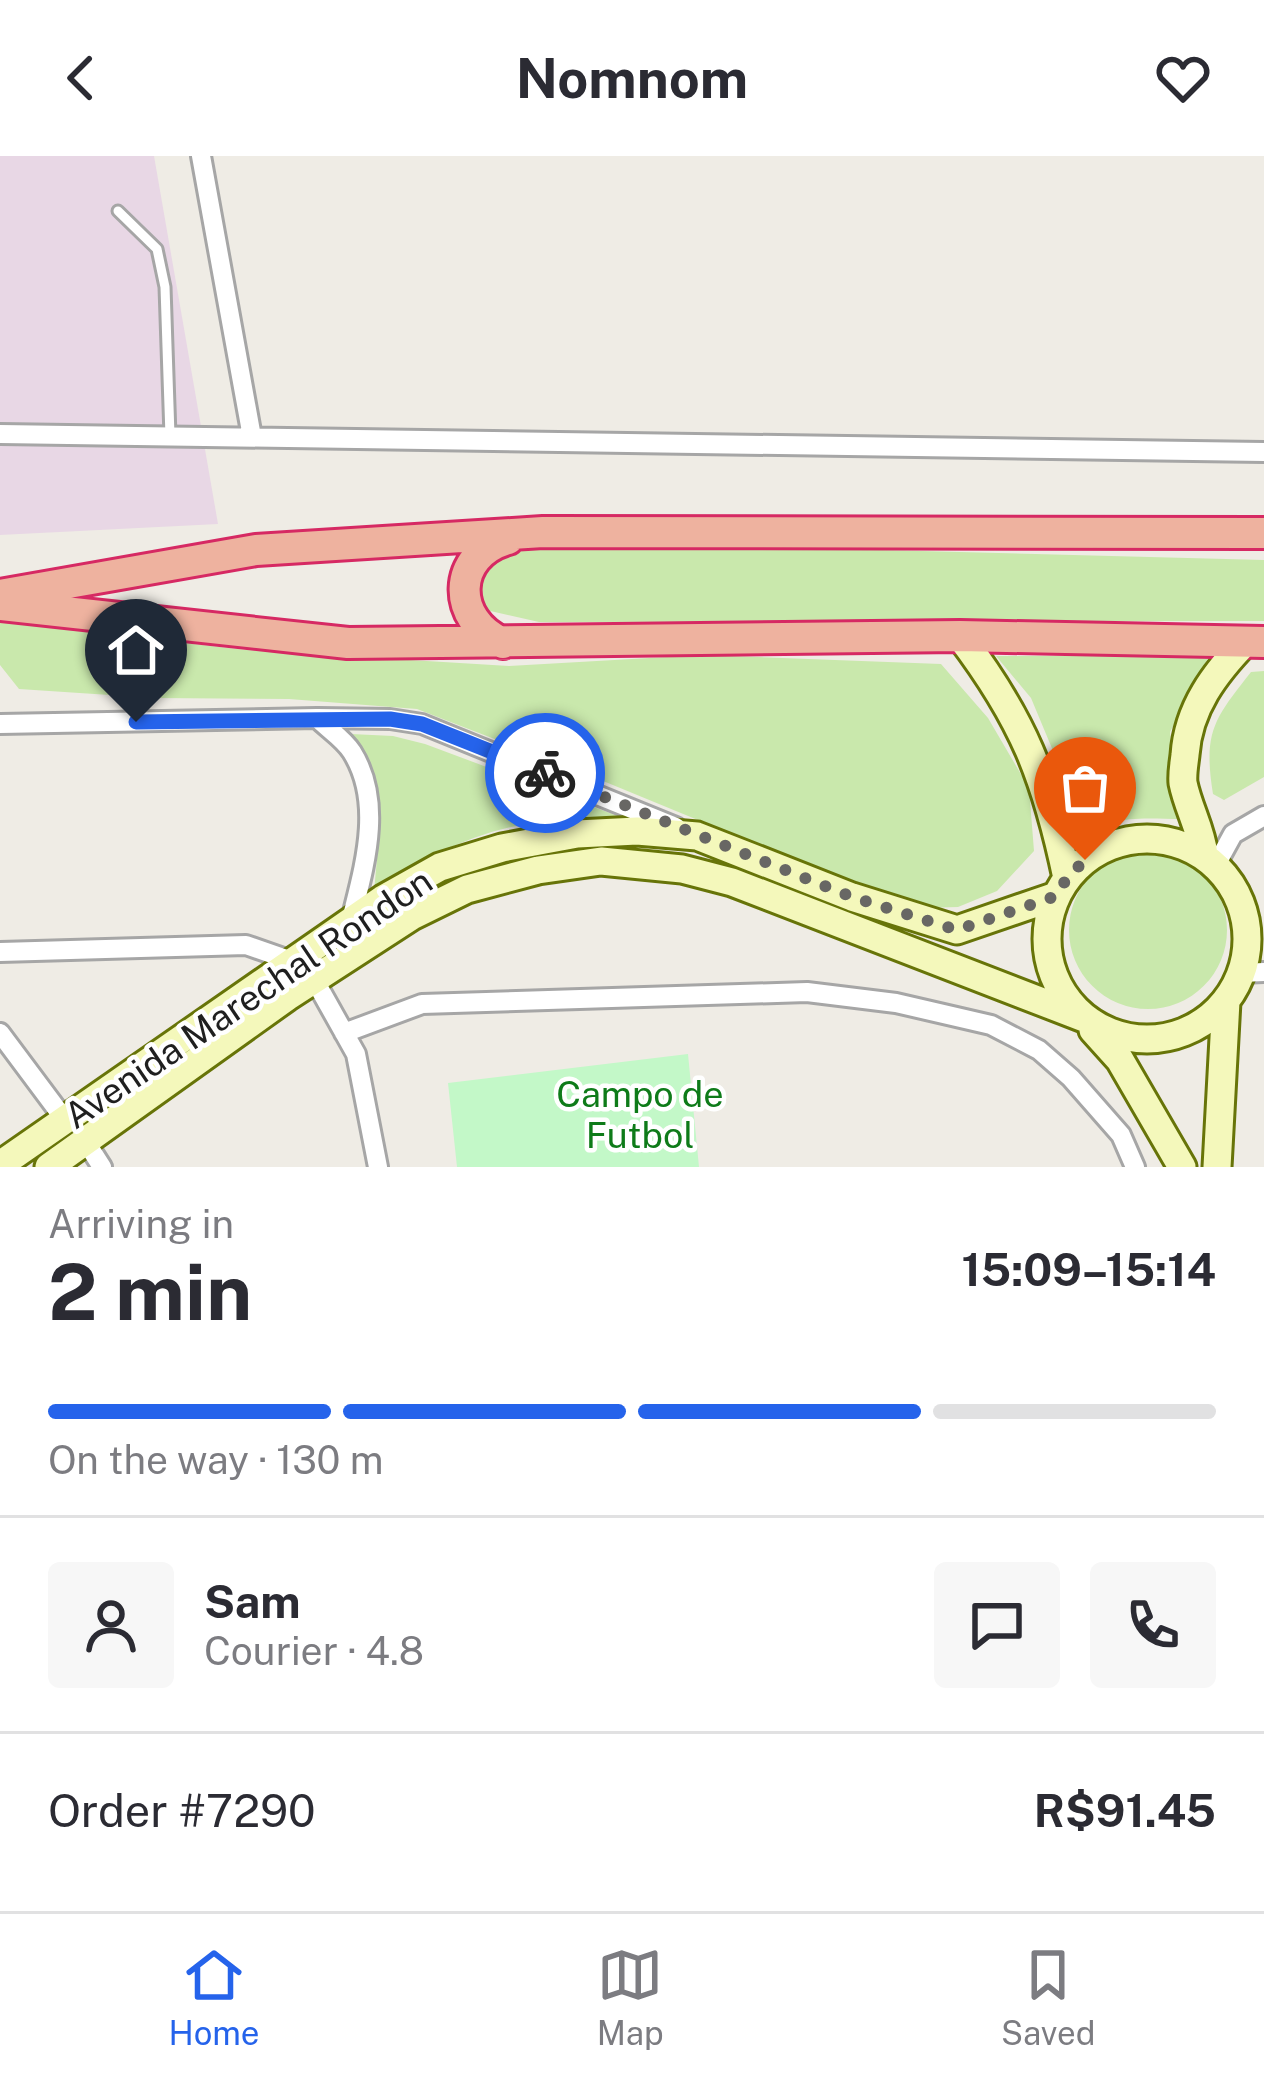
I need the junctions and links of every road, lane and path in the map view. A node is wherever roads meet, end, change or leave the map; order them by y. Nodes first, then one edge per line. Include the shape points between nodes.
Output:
1 (201, 156) edge
2 (118, 211) dead end
3 (0, 434) edge
4 (170, 436) junction
5 (252, 437) junction
6 (1264, 452) edge
7 (543, 532) junction
8 (1264, 533) edge
9 (0, 595) edge
10 (0, 605) edge
11 (960, 636) junction
12 (1255, 642) edge
13 (503, 643) junction
14 (317, 718) junction
15 (0, 724) edge
16 (1264, 816) edge
17 (697, 836) junction
18 (1210, 860) junction
19 (1061, 887) junction
20 (351, 920) junction
21 (0, 952) edge
22 (303, 970) junction
23 (1252, 972) edge
24 (1226, 1000) junction
25 (1085, 1020) junction
26 (0, 1033) edge
27 (344, 1033) junction
28 (65, 1120) junction
29 (86, 1142) junction
30 (0, 1165) edge
31 (49, 1167) edge
32 (103, 1167) edge
33 (378, 1167) edge
34 (1135, 1167) edge
35 (1182, 1167) edge
36 (1217, 1167) edge

1 - 5 street
2 - 4 lane via 157,249
3 - 4 street
4 - 5 street
5 - 6 street
7 - 8 highway
7 - 9 highway via 256,550
7 - 13 highway via 487,548 468,571 470,615
10 - 13 highway via 348,643
11 - 12 highway
11 - 13 highway
11 - 19 main road via 1019,723 1040,772
12 - 18 main road via 1219,669 1186,741 1183,780
14 - 15 street
14 - 17 street via 422,724
14 - 20 street via 351,750 363,778 369,846
16 - 18 street
17 - 19 main road, Avenida Marechal Rondon via 957,930
17 - 20 main road, Avenida Marechal Rondon via 577,834 502,848 440,868
18 - 19 main road via 1185,845 1133,839 1085,860
18 - 23 main road via 1243,910
19 - 25 main road via 1047,928 1049,962
20 - 22 main road, Avenida Marechal Rondon
21 - 22 street via 246,946
22 - 25 main road, Avenida Marechal Rondon via 467,889 602,861 732,882
22 - 27 street
22 - 28 main road, Avenida Marechal Rondon
22 - 29 main road, Avenida Marechal Rondon
23 - 24 main road
24 - 25 main road via 1192,1028 1151,1040
24 - 36 main road
25 - 35 main road via 1120,1060
26 - 28 street
27 - 33 street via 356,1054
27 - 34 street via 422,1004 807,992 896,1003 991,1025 1039,1050 1121,1135
28 - 30 main road, Avenida Marechal Rondon
29 - 31 main road, Avenida Marechal Rondon
29 - 32 street

